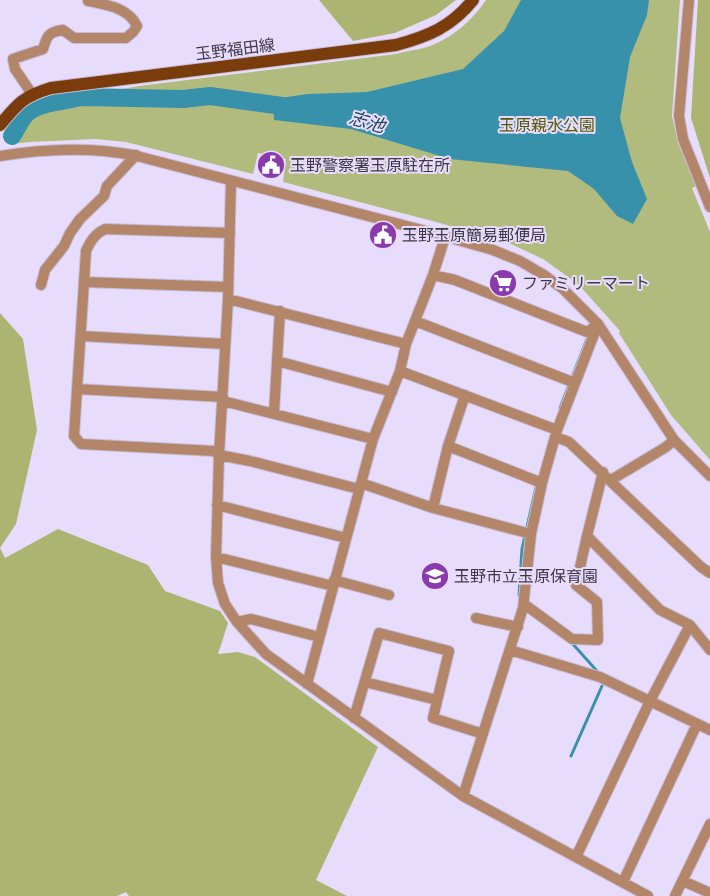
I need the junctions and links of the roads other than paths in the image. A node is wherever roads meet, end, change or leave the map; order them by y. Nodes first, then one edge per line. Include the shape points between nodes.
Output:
1 (473, 0) edge
2 (689, 0) edge
3 (88, 1) edge
4 (32, 94) junction
5 (0, 125) edge
6 (136, 155) junction
7 (0, 156) edge
8 (231, 181) junction
9 (710, 207) edge
10 (230, 233) junction
11 (444, 236) junction
12 (433, 275) junction
13 (84, 282) junction
14 (41, 285) dead end
15 (228, 288) junction
16 (228, 299) junction
17 (280, 311) junction
18 (415, 321) junction
19 (598, 324) junction
20 (81, 336) junction
21 (225, 344) junction
22 (406, 344) junction
23 (277, 361) junction
24 (400, 371) junction
25 (572, 382) junction
26 (77, 389) junction
27 (392, 392) junction
28 (465, 395) junction
29 (223, 399) junction
30 (274, 413) junction
31 (555, 431) junction
32 (373, 438) junction
33 (674, 440) junction
34 (448, 446) junction
35 (219, 455) junction
36 (603, 472) junction
37 (710, 476) edge
38 (611, 480) junction
39 (539, 481) junction
40 (360, 486) junction
41 (217, 505) junction
42 (433, 508) junction
43 (527, 533) junction
44 (587, 536) junction
45 (346, 538) junction
46 (216, 557) junction
47 (710, 573) edge
48 (334, 583) junction
49 (390, 595) dead end
50 (524, 604) junction
51 (476, 618) dead end
52 (237, 622) junction
53 (690, 625) junction
54 (518, 626) junction
55 (319, 637) junction
56 (510, 650) junction
57 (710, 650) edge
58 (365, 682) junction
59 (306, 684) junction
60 (437, 700) junction
61 (650, 701) junction
62 (354, 718) junction
63 (697, 724) junction
64 (710, 730) edge
65 (483, 734) junction
66 (463, 796) junction
67 (710, 824) edge
68 (576, 857) junction
69 (683, 881) junction
70 (622, 882) junction
71 (710, 893) edge
72 (648, 896) edge
73 (675, 896) edge

1 - 4 main road, 玉野福田線 via 439,31 396,45 51,88
2 - 9 street via 679,116 683,140
3 - 4 street via 129,14 137,26 126,38 74,38 63,30 54,31 46,37 43,49 13,59 15,69
4 - 5 main road, 玉野福田線 via 14,107
6 - 7 street via 84,150
6 - 8 street
6 - 14 street via 107,186 104,196 80,219 45,270
8 - 10 street
8 - 11 street
10 - 13 street via 105,229 90,240
10 - 15 street
11 - 12 street
11 - 19 street via 520,261 563,289
12 - 18 street
12 - 19 street via 455,280 587,332
13 - 15 street
13 - 20 street
15 - 16 street
16 - 17 street
16 - 21 street
17 - 22 street
17 - 23 street
18 - 22 street
18 - 25 street
19 - 25 street
19 - 33 street
20 - 21 street
20 - 26 street
21 - 29 street
22 - 24 street
23 - 27 street
23 - 30 street
24 - 27 street
24 - 28 street
25 - 31 street
26 - 29 street
26 - 35 street via 74,436 80,444 214,451
27 - 32 street
28 - 31 street
28 - 34 street
29 - 30 street
29 - 35 street
30 - 32 street
31 - 36 street
31 - 39 street
32 - 40 street
33 - 37 street
33 - 38 street
34 - 39 street
34 - 42 street
35 - 40 street
35 - 41 street
36 - 38 street
36 - 44 street
38 - 47 street
39 - 43 street
40 - 42 street
40 - 45 street
41 - 45 street
41 - 46 street
42 - 43 street
43 - 50 street
44 - 50 street via 576,585 597,602 598,640 572,639
44 - 53 street via 660,610
45 - 48 street
46 - 48 street
46 - 52 street via 218,583 225,604
48 - 49 street
48 - 55 street
50 - 54 street
51 - 54 street
52 - 55 street via 251,619
52 - 59 street via 266,654
53 - 57 street
53 - 61 street
54 - 56 street
55 - 59 street
56 - 61 street via 600,677
56 - 65 street
58 - 60 street
58 - 60 street via 379,634 450,651
58 - 62 street
59 - 62 street
60 - 65 street via 432,718
61 - 63 street
61 - 68 street
62 - 66 street
63 - 64 street
63 - 70 street
65 - 66 street
66 - 68 street
67 - 69 street
68 - 70 street
69 - 71 street
69 - 73 street
70 - 72 street

